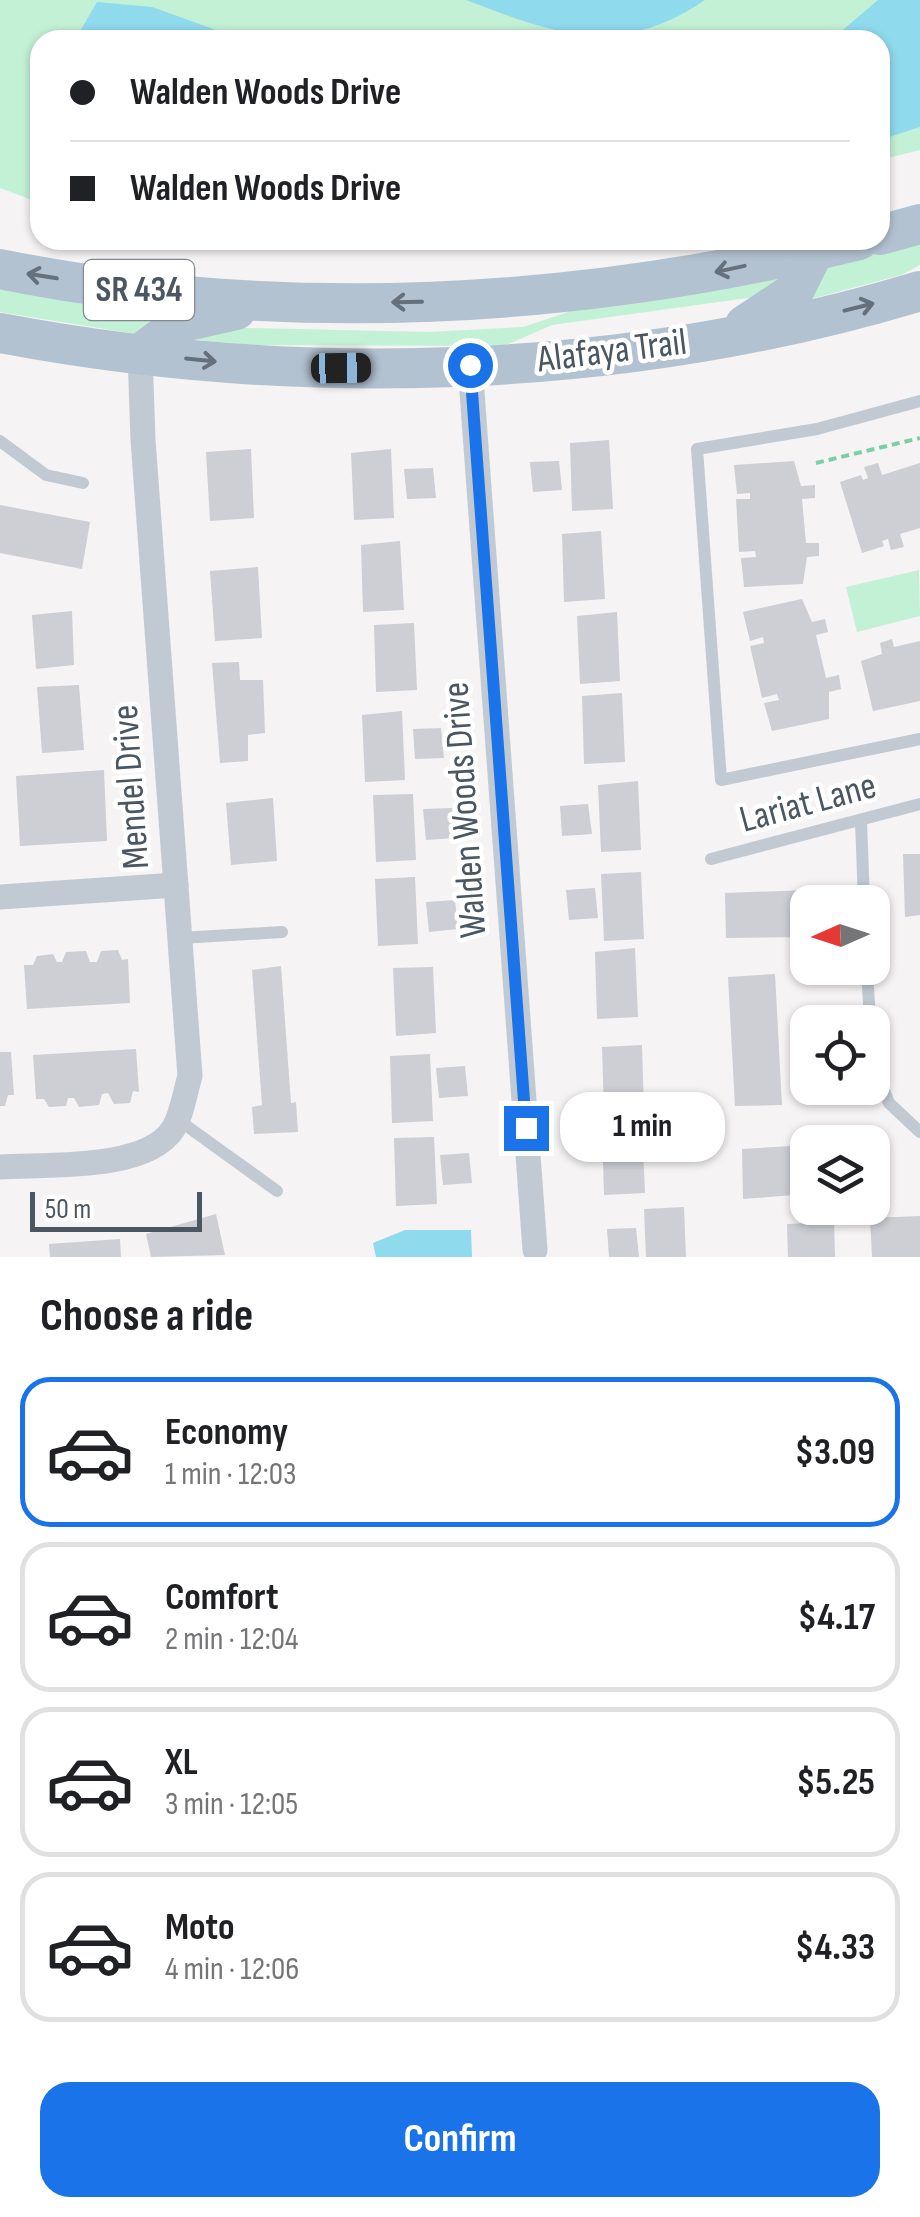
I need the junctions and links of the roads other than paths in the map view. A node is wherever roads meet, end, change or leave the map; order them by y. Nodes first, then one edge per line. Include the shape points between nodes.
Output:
1 (920, 224) edge
2 (890, 232) edge
3 (818, 250) edge
4 (814, 251) junction
5 (0, 269) edge
6 (920, 291) edge
7 (278, 300) junction
8 (0, 333) edge
9 (730, 336) junction
10 (140, 354) junction
11 (470, 365) junction
12 (920, 401) edge
13 (0, 441) edge
14 (83, 483) dead end
15 (920, 739) edge
16 (920, 804) edge
17 (861, 821) junction
18 (712, 860) dead end
19 (176, 885) junction
20 (863, 885) edge
21 (0, 897) edge
22 (282, 932) dead end
23 (180, 938) junction
24 (890, 1104) edge
25 (177, 1119) junction
26 (920, 1132) edge
27 (0, 1167) edge
28 (278, 1191) dead end
29 (535, 1254) edge

1 - 2 main road
3 - 4 main road, Alafaya Trail / SR 434
4 -> 7 main road, Alafaya Trail / SR 434 via 720,272 542,295
4 - 9 main road via 792,293
7 -> 5 main road, Alafaya Trail / SR 434 via 143,290
9 -> 6 main road, Alafaya Trail / SR 434
7 - 10 main road via 184,322
8 - 10 main road, Alafaya Trail / SR 434
9 - 11 main road, Alafaya Trail / SR 434
10 -> 11 main road, Alafaya Trail / SR 434 via 341,368
10 - 19 street, Mendel Drive
11 - 29 street, Walden Woods Drive
12 - 15 lane via 818,429 697,449 721,780
13 - 14 lane via 46,474
16 - 17 lane, Lariat Lane
17 - 18 lane, Lariat Lane
17 - 20 lane
19 - 21 street
19 - 23 street, Mendel Drive
22 - 23 lane
23 - 25 street, Mendel Drive via 190,1076
24 - 26 lane
25 - 27 street via 152,1151
25 - 28 lane

